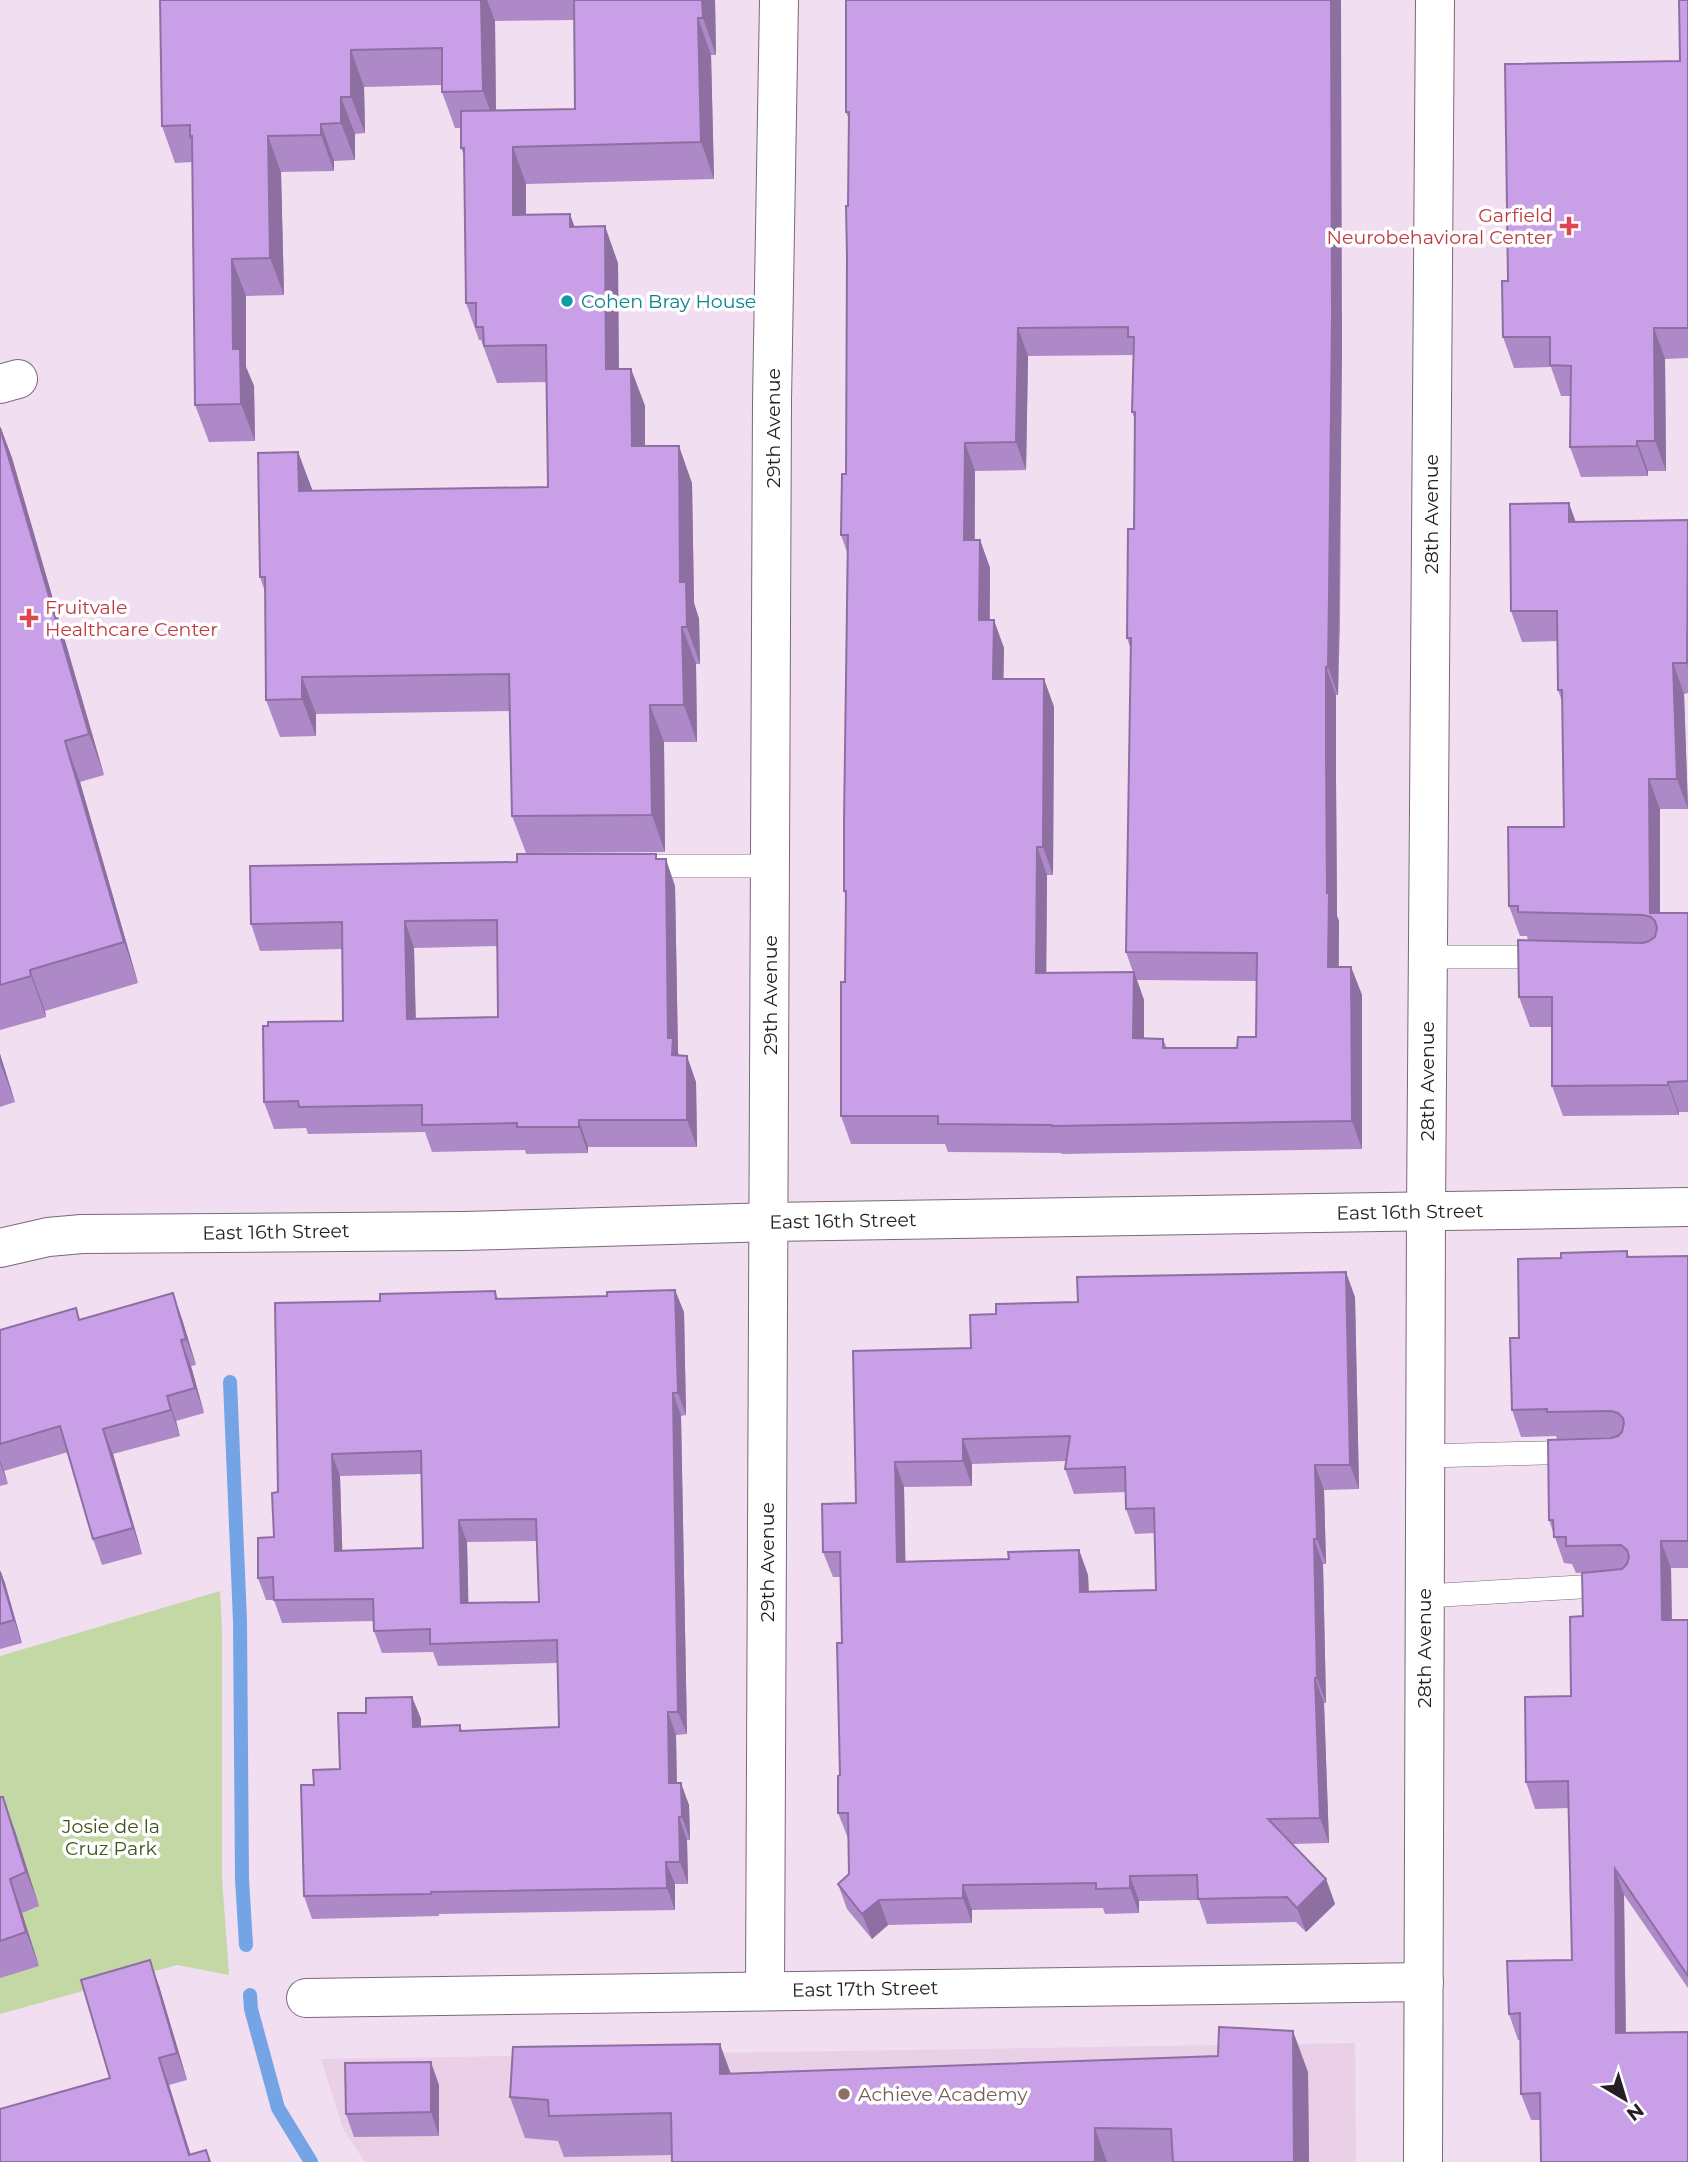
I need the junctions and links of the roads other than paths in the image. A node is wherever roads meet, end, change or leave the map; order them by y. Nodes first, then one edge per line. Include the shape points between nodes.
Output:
1 (779, 0) edge
2 (1434, 0) edge
3 (621, 866) edge
4 (771, 866) junction
5 (1428, 957) junction
6 (1572, 957) edge
7 (1688, 1207) edge
8 (1426, 1212) junction
9 (769, 1222) junction
10 (0, 1248) edge
11 (1594, 1452) edge
12 (1425, 1456) junction
13 (1625, 1584) edge
14 (1424, 1595) junction
15 (1424, 1982) junction
16 (765, 1991) junction
17 (306, 1998) dead end
18 (1423, 2162) edge

1 - 4 street, 29th Avenue
2 - 5 street, 28th Avenue
3 - 4 lane
4 - 9 street, 29th Avenue
5 - 6 lane
5 - 8 street, 28th Avenue
7 - 8 street, East 16th Street
8 - 9 street, East 16th Street
8 - 12 street, 28th Avenue
9 - 10 street, East 16th Street via 464,1231 82,1234
9 - 16 street, 29th Avenue
11 - 12 lane
12 - 14 street, 28th Avenue
13 - 14 lane
14 - 15 street, 28th Avenue
15 - 16 street, East 17th Street
15 - 18 street, 28th Avenue
16 - 17 street, East 17th Street

